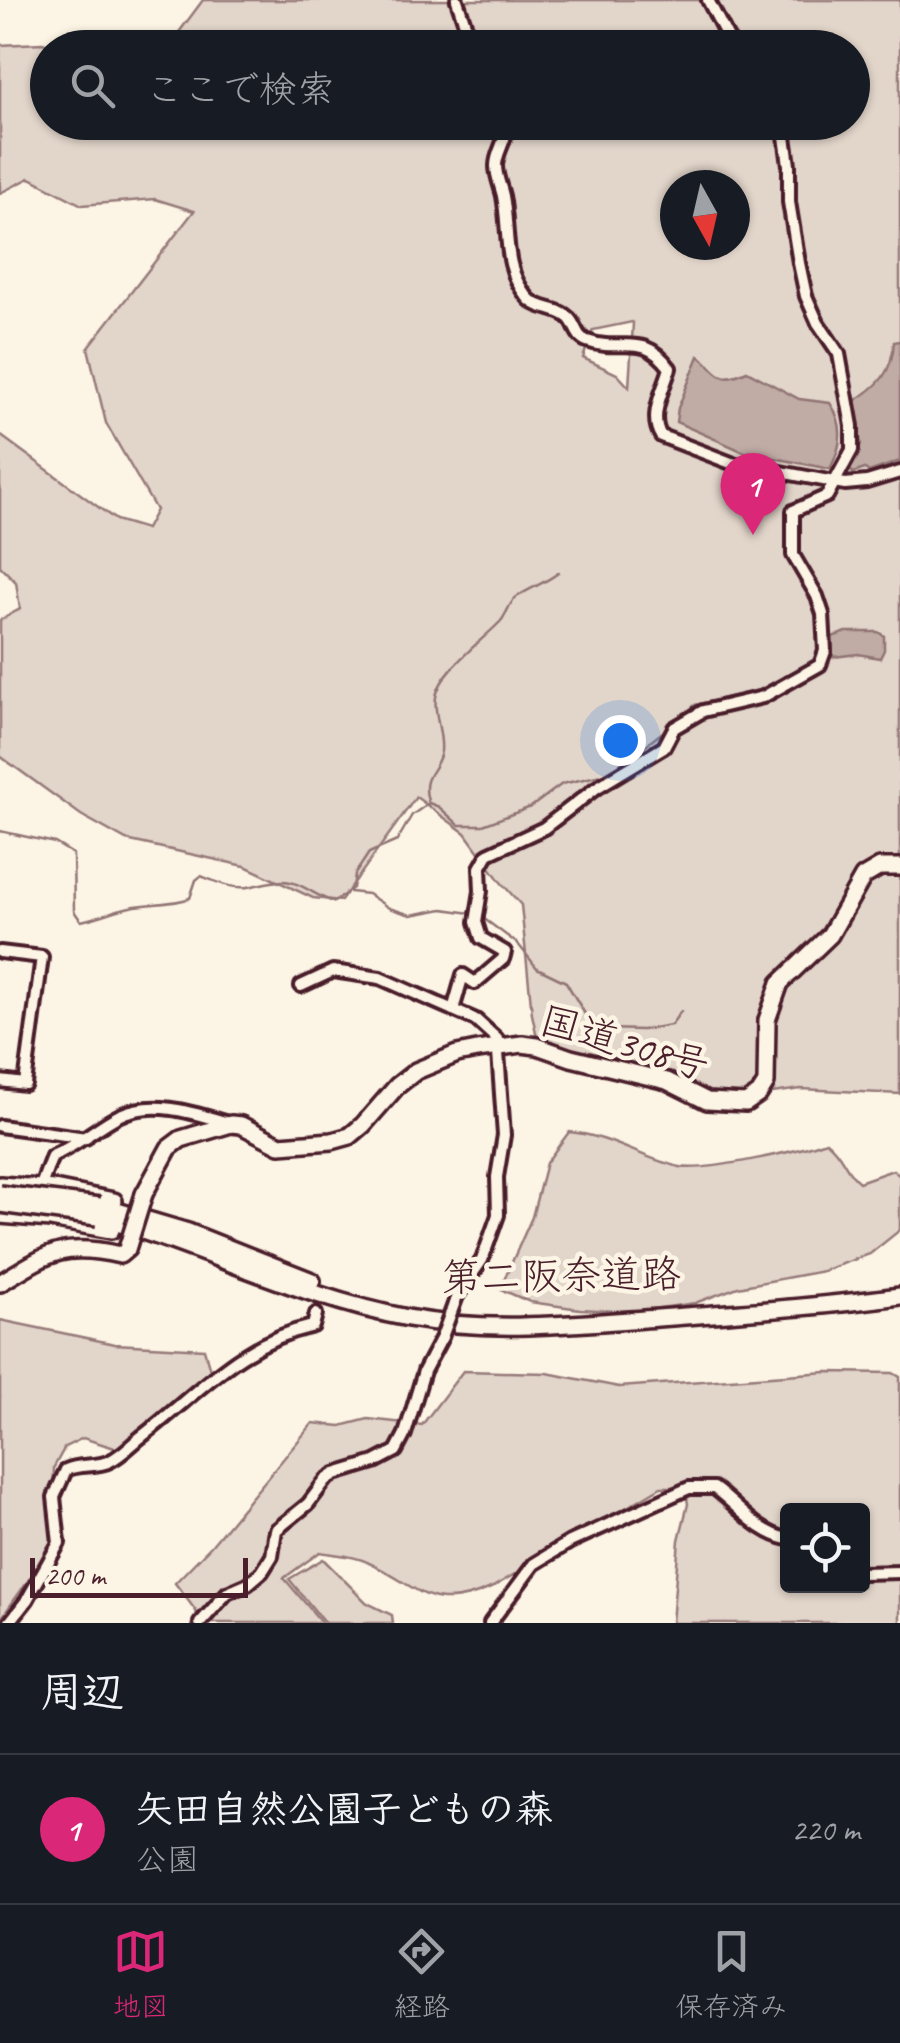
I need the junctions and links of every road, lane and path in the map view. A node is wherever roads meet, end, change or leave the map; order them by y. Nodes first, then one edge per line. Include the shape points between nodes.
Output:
1 (456, 0) edge
2 (708, 0) edge
3 (467, 30) edge
4 (724, 30) edge
5 (505, 140) edge
6 (786, 140) edge
7 (900, 472) edge
8 (835, 481) junction
9 (900, 867) edge
10 (0, 951) edge
11 (301, 986) dead end
12 (453, 1010) junction
13 (498, 1047) junction
14 (0, 1081) edge
15 (231, 1124) junction
16 (0, 1126) edge
17 (86, 1138) junction
18 (42, 1183) dead end
19 (0, 1184) edge
20 (0, 1194) edge
21 (0, 1204) edge
22 (98, 1212) junction
23 (0, 1219) edge
24 (26, 1224) dead end
25 (237, 1257) junction
26 (0, 1283) edge
27 (900, 1286) edge
28 (900, 1296) edge
29 (316, 1314) dead end
30 (780, 1537) edge
31 (900, 1572) edge
32 (870, 1574) edge
33 (10, 1623) edge
34 (200, 1623) edge
35 (490, 1623) edge

1 - 3 street
2 - 4 street
5 - 8 street via 496,164 506,250 532,303 568,317 588,342 657,351 670,368 656,414 662,436 730,462
6 - 8 street via 802,280 839,354 852,426 852,450
7 - 8 street via 868,482
8 - 12 street via 828,496 793,512 793,555 823,614 826,651 820,666 763,697 703,711 674,728 664,747 544,828 488,854 480,868 476,922 480,938 505,952 475,983 463,976
9 - 13 highway, 国道308号 via 863,876 830,935 780,983 766,1020 766,1084 746,1103 707,1101 667,1081 537,1046
10 - 14 street via 42,957 25,1084
11 - 12 street via 333,971 380,978
12 - 13 street via 476,1020
13 - 15 highway, 国道308号 via 416,1071 364,1126 332,1142 280,1145
13 - 34 street, bridge via 504,1135 498,1215 424,1371 405,1434 396,1451 326,1480 276,1530 262,1572 227,1593
15 - 17 street via 181,1110 140,1109
15 - 26 highway, bridge via 169,1148 120,1255 64,1250
16 - 17 street
17 - 18 street via 52,1156
19 - 25 highway via 146,1210
20 - 22 highway, 第二阪奈道路, bridge
21 - 22 highway, 第二阪奈道路, bridge
22 - 25 highway, 第二阪奈道路
23 - 24 street
23 - 25 highway via 93,1226
25 - 27 highway, 第二阪奈道路 via 360,1296 473,1316 578,1314
25 - 28 highway, 第二阪奈道路 via 340,1301 472,1326 579,1324
29 - 33 street via 313,1326 282,1333 239,1356 110,1462 66,1470 54,1497 59,1543
30 - 35 street via 714,1488 689,1488 534,1564
31 - 32 street

